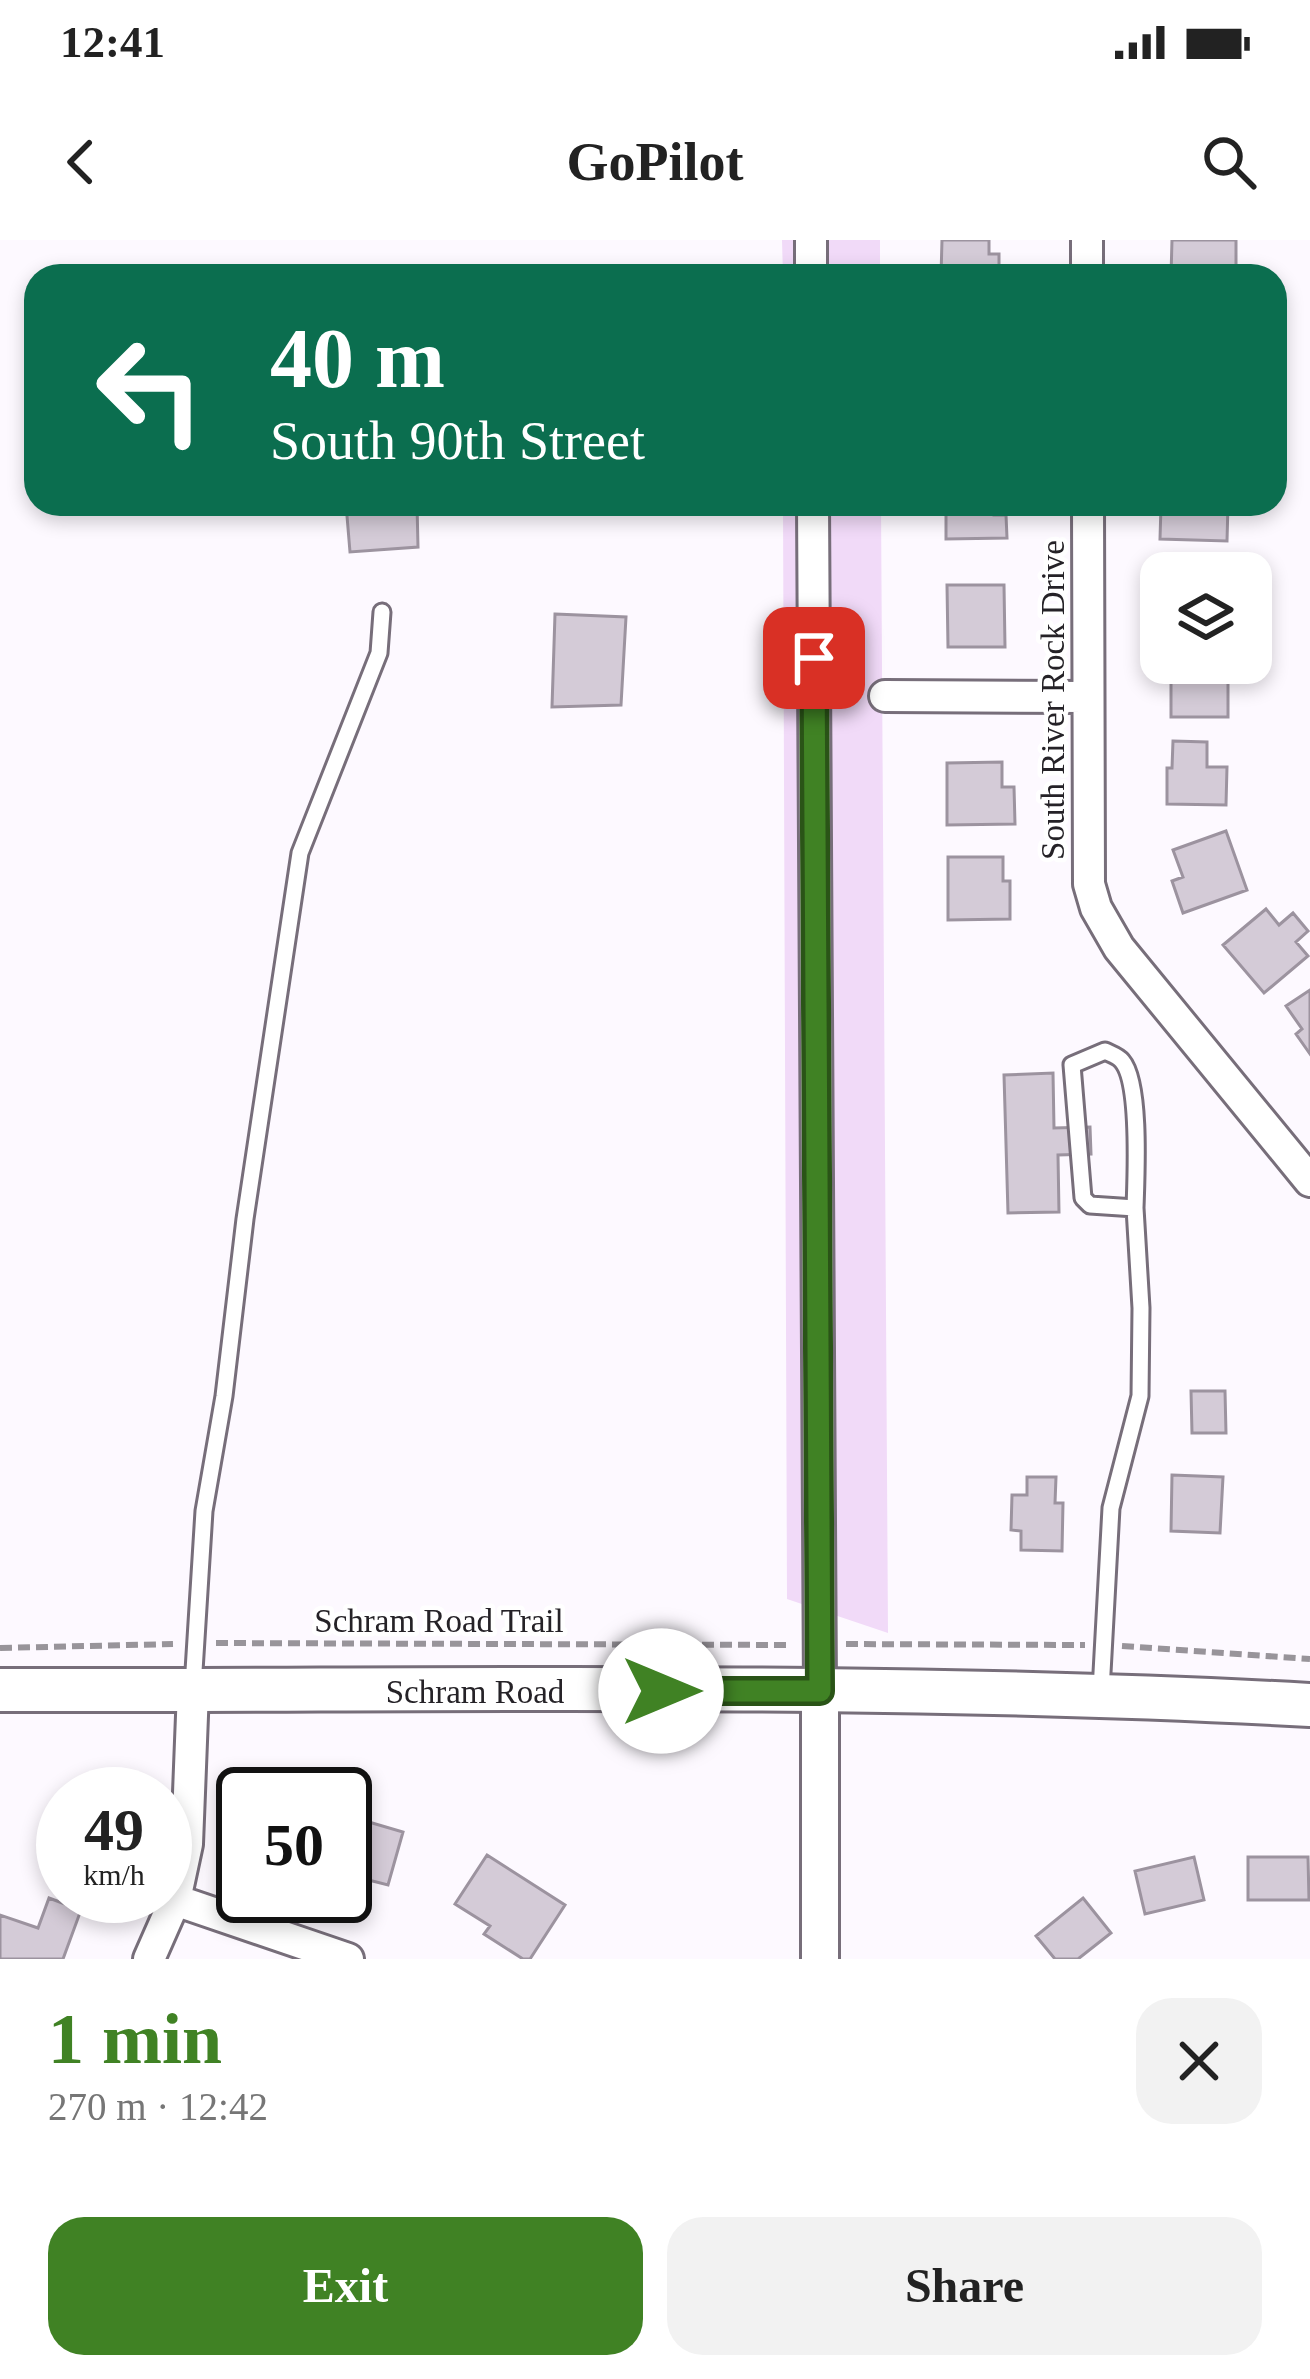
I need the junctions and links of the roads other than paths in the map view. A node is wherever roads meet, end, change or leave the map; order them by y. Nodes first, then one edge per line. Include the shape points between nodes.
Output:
1 (813, 516) edge
2 (1088, 516) edge
3 (382, 612) dead end
4 (885, 696) dead end
5 (1088, 697) junction
6 (1310, 1181) edge
7 (1136, 1208) junction
8 (0, 1690) edge
9 (194, 1690) junction
10 (820, 1691) junction
11 (1100, 1694) junction
12 (1310, 1706) edge
13 (190, 1767) edge
14 (192, 1906) edge
15 (165, 1923) edge
16 (149, 1959) edge
17 (348, 1959) edge
18 (820, 1959) edge

1 - 10 street
2 - 5 street, South River Rock Drive
3 - 9 lane via 379,653 301,853 204,1511
4 - 5 street
5 - 6 street, South River Rock Drive via 1089,884 1096,908 1119,948
7 - 7 lane via 1131,1082 1122,1061 1105,1051 1072,1065 1084,1198
7 - 11 lane via 1140,1396 1111,1508
8 - 9 main road, Schram Road
9 - 10 main road, Schram Road
9 - 13 street
10 - 11 main road, Schram Road
10 - 18 street
11 - 12 main road, Schram Road
14 - 17 street
15 - 16 street

